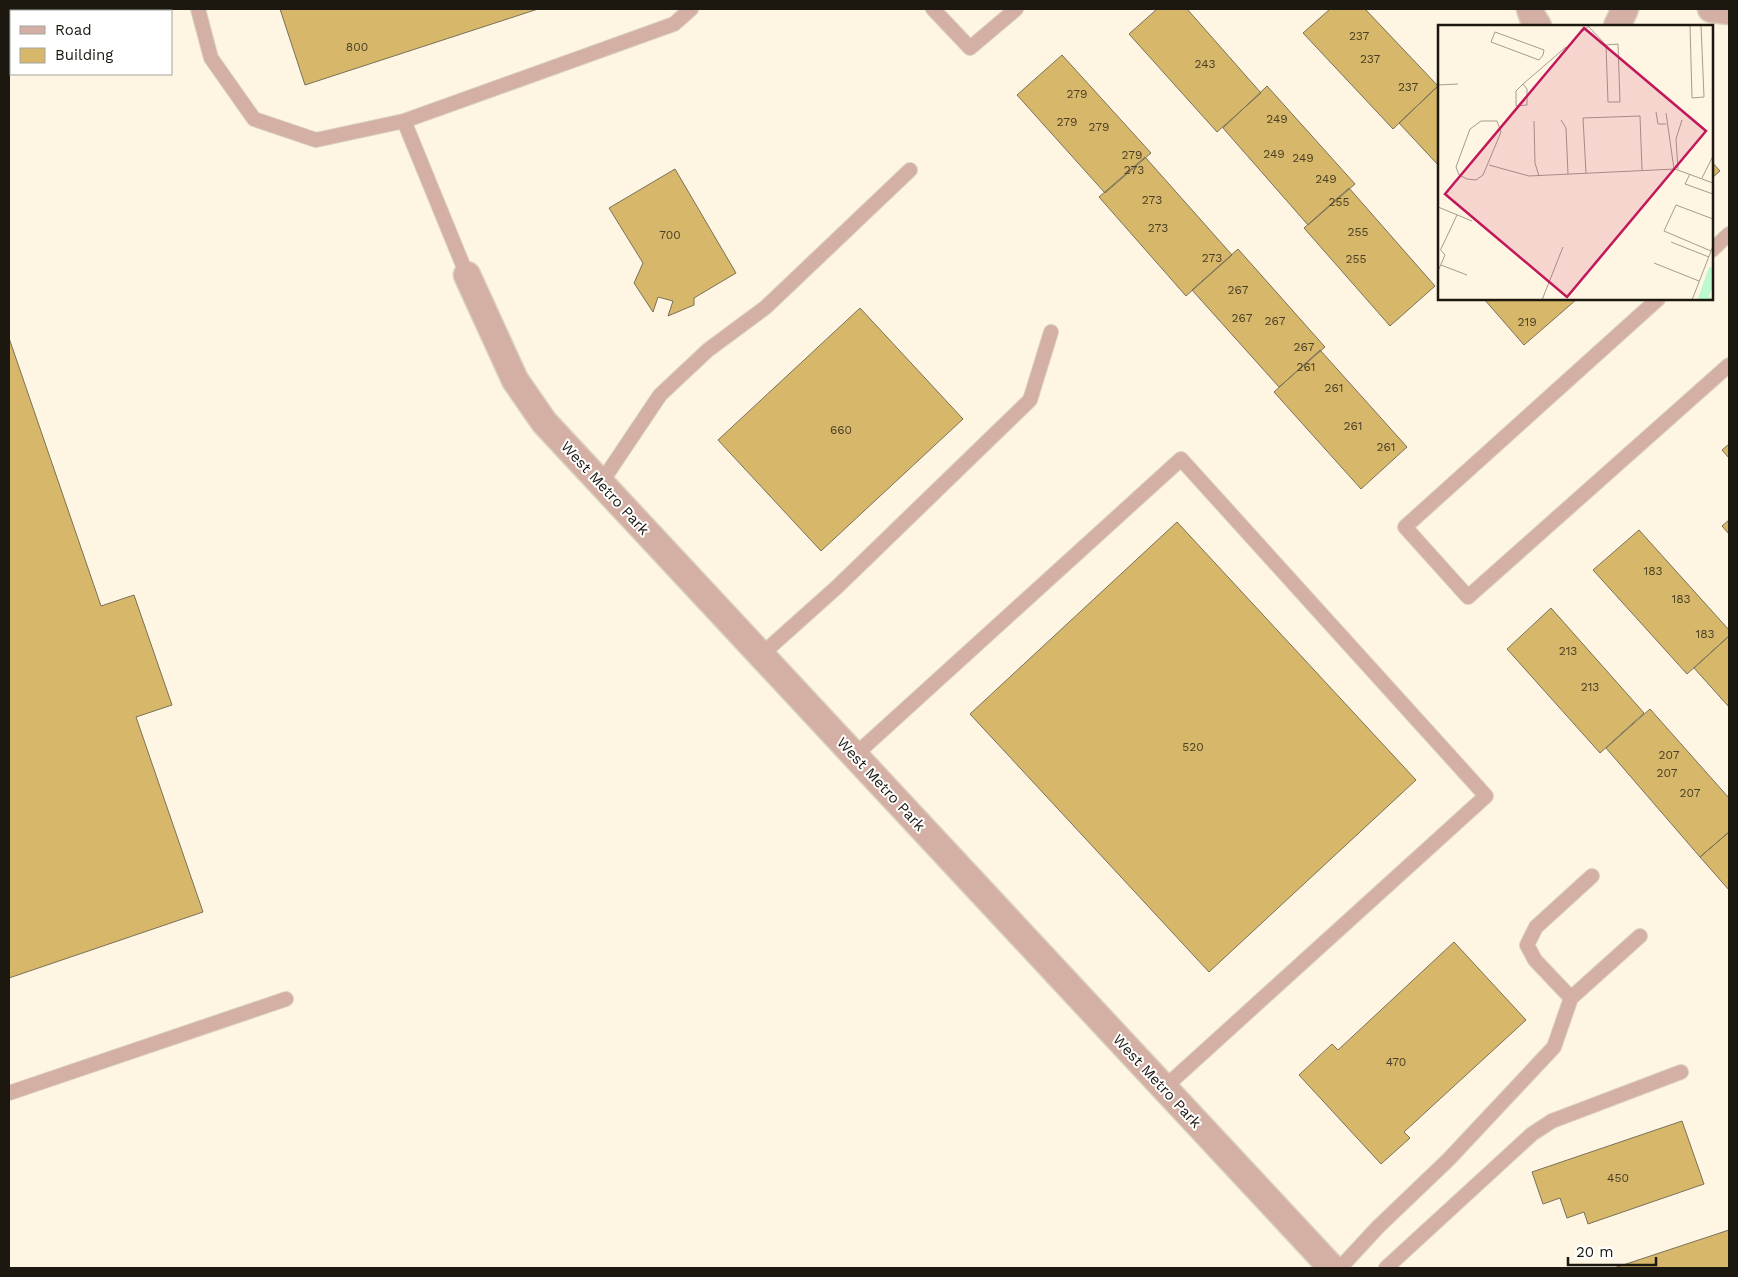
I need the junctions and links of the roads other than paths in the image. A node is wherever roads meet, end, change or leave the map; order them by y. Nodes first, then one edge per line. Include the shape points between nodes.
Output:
1 (198, 9) edge
2 (691, 9) edge
3 (933, 9) edge
4 (1016, 9) edge
5 (1530, 9) edge
6 (1625, 9) edge
7 (1711, 9) edge
8 (1729, 11) edge
9 (1537, 25) edge
10 (1617, 25) edge
11 (404, 121) junction
12 (910, 170) dead end
13 (1729, 234) edge
14 (1713, 249) edge
15 (466, 275) joint
16 (1657, 300) edge
17 (1051, 332) dead end
18 (1729, 364) edge
19 (601, 484) junction
20 (761, 655) junction
21 (854, 756) junction
22 (1592, 876) dead end
23 (1640, 936) dead end
24 (1572, 998) junction
25 (286, 999) dead end
26 (1680, 1072) dead end
27 (1164, 1088) junction
28 (9, 1093) edge
29 (1332, 1268) edge
30 (1340, 1268) edge
31 (1386, 1268) edge

1 - 11 lane via 211,58 254,119 316,140
2 - 11 lane via 674,24
3 - 4 lane via 970,48
5 - 9 street
6 - 10 street
7 - 8 street
11 - 15 lane
12 - 19 lane via 766,307 708,350 660,395
13 - 14 lane
15 - 19 street, West Metro Park via 515,380 544,422
16 - 18 lane via 1405,527 1468,597
17 - 20 lane via 1030,400 837,587
19 - 20 street, West Metro Park
20 - 21 street, West Metro Park
21 - 27 street, West Metro Park
21 - 27 lane via 1181,460 1486,796
22 - 24 lane via 1536,927 1527,945 1535,960
23 - 24 lane
24 - 30 lane via 1554,1047 1450,1159
25 - 28 lane
26 - 31 lane via 1552,1122 1532,1134
27 - 29 street, West Metro Park

